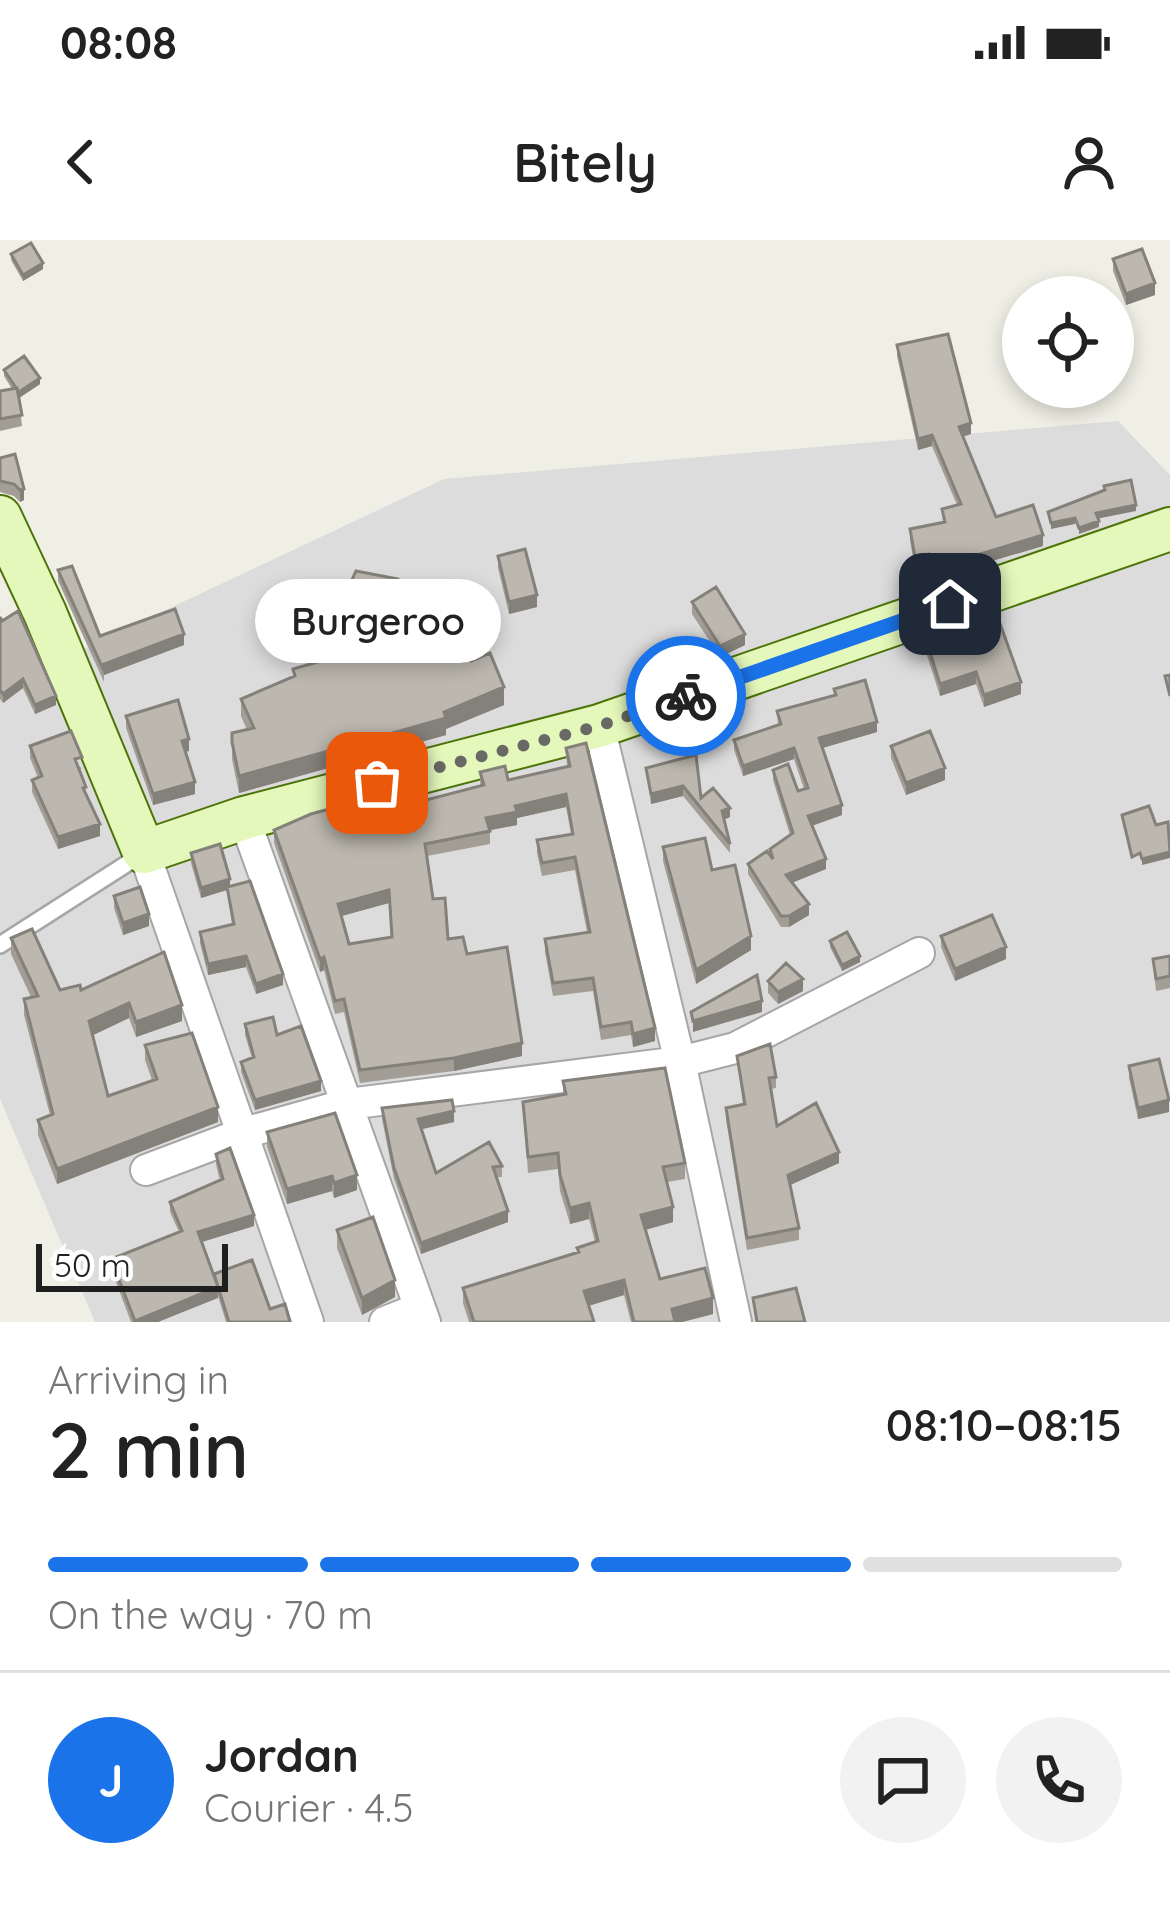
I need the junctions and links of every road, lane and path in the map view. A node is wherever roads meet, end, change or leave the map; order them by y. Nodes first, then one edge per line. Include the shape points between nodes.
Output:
1 (0, 517) edge
2 (1170, 529) edge
3 (599, 726) junction
4 (244, 818) junction
5 (144, 852) junction
6 (0, 944) edge
7 (919, 953) dead end
8 (680, 1062) junction
9 (348, 1104) junction
10 (244, 1133) junction
11 (146, 1170) dead end
12 (422, 1315) edge
13 (308, 1322) edge
14 (385, 1322) edge
15 (736, 1322) edge

1 - 5 main road
2 - 3 main road
3 - 4 main road
3 - 8 street
4 - 5 main road
4 - 9 street
5 - 6 lane
5 - 10 street
7 - 8 street via 735,1048
8 - 9 street
8 - 15 street
9 - 10 street
9 - 12 street
10 - 11 street
10 - 13 street
12 - 14 street

